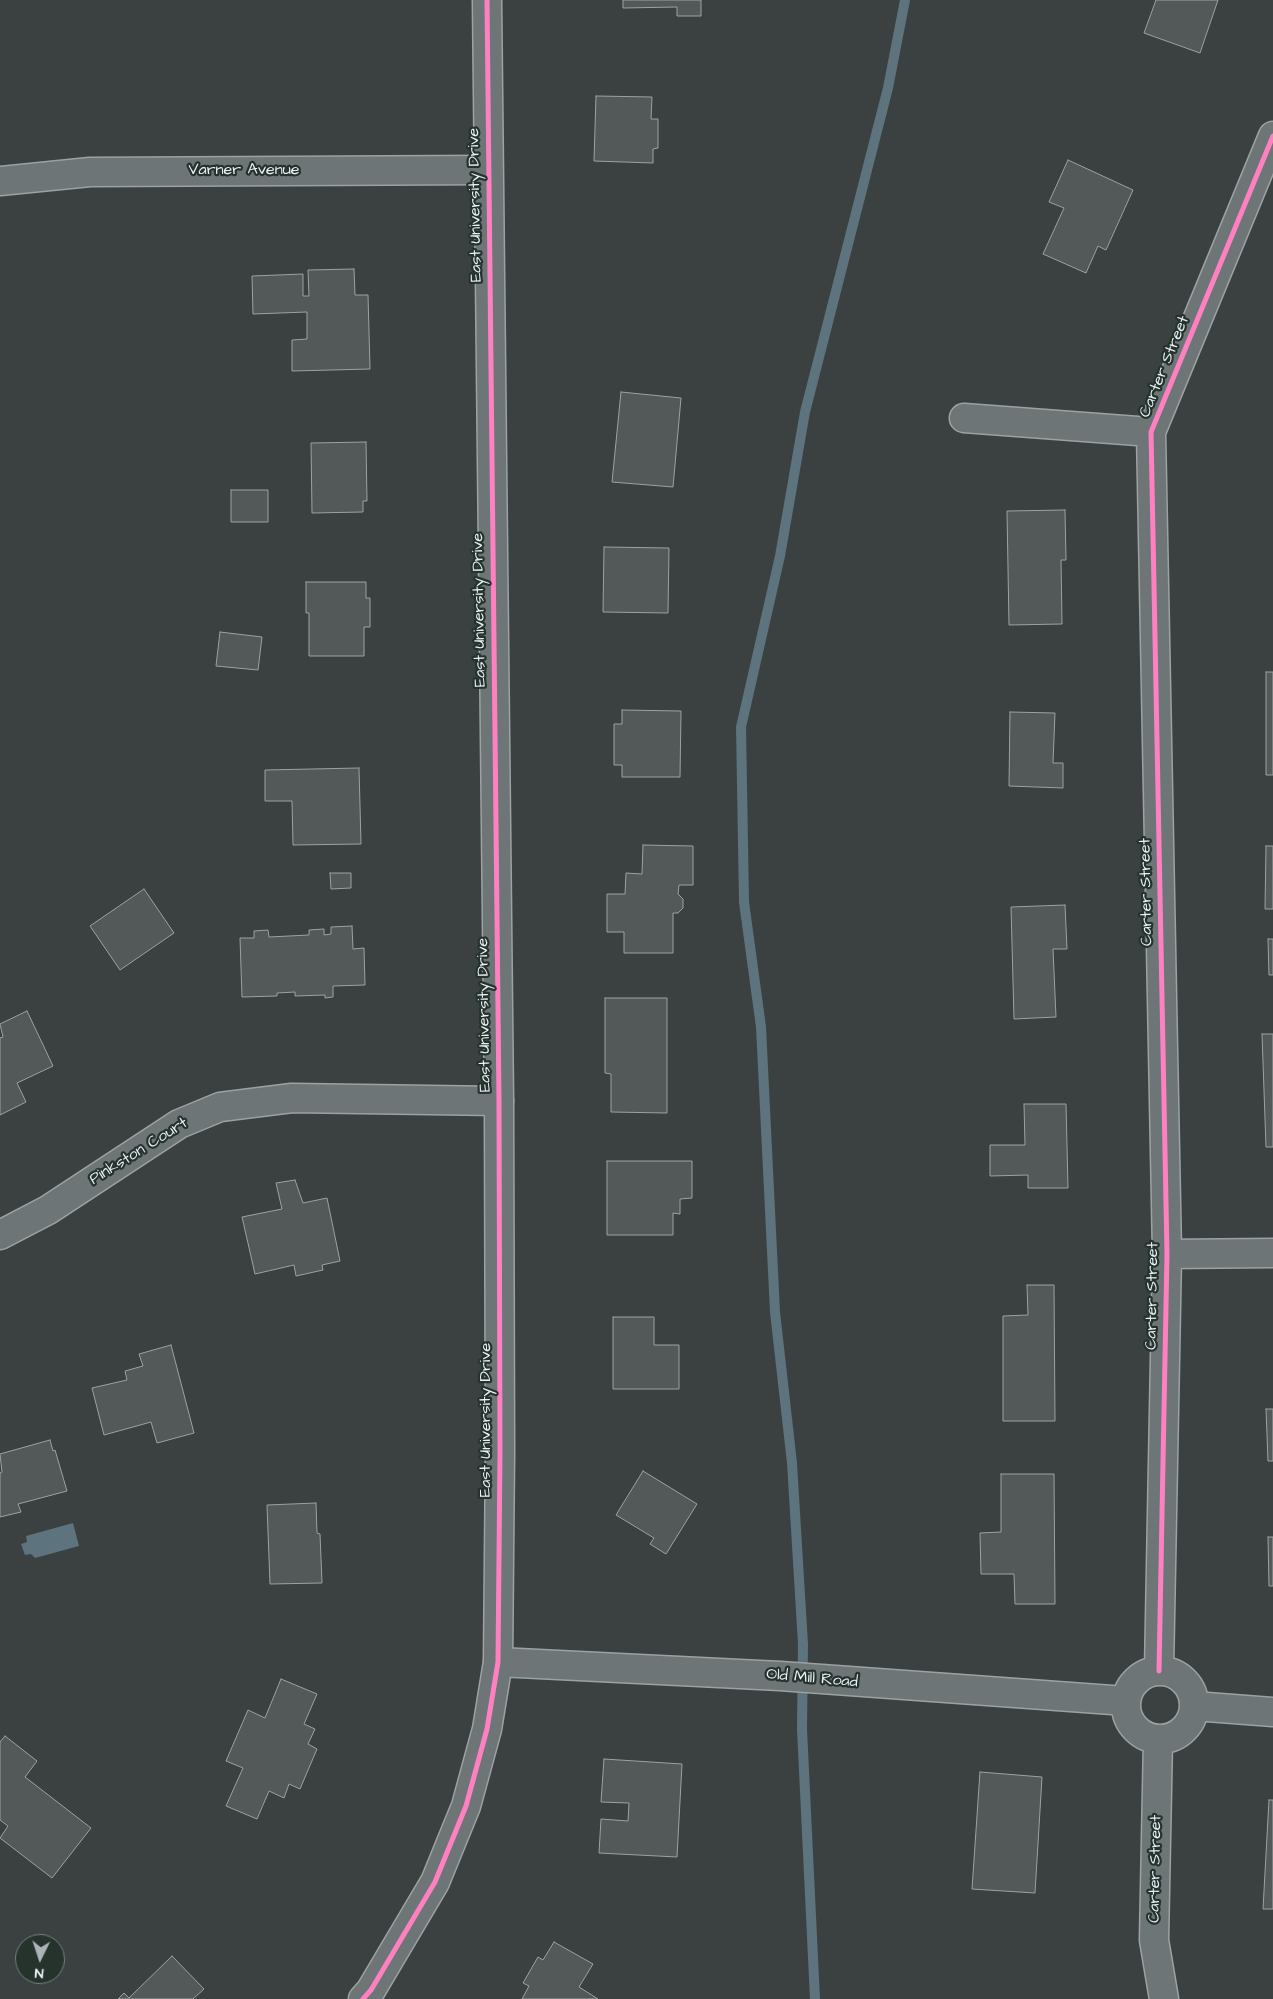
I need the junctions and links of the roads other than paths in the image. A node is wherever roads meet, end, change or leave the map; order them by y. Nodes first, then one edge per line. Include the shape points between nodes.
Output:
1 (487, 0) edge
2 (1273, 136) edge
3 (488, 170) junction
4 (0, 181) edge
5 (964, 418) dead end
6 (1151, 432) junction
7 (499, 1101) junction
8 (0, 1235) edge
9 (1273, 1253) edge
10 (1167, 1254) junction
11 (498, 1662) junction
12 (1159, 1672) junction
13 (1126, 1702) junction
14 (1194, 1706) junction
15 (1273, 1712) edge
16 (1158, 1739) junction
17 (363, 1999) edge
18 (1164, 1999) edge

1 - 3 street, East University Drive
2 - 6 street, Carter Street
3 - 4 street, Varner Avenue via 90,172
3 - 7 street, East University Drive
5 - 6 street
6 - 10 street, Carter Street
7 - 8 street, Pinkston Court via 292,1098 220,1108 179,1124 48,1210
7 - 11 street, East University Drive
9 - 10 street
10 - 12 street, Carter Street
11 - 13 street, Old Mill Road via 780,1676
11 - 17 street, East University Drive via 487,1729 459,1823 435,1882
12 - 13 street via 1141,1677 1129,1692
12 - 14 street via 1180,1678 1193,1695
13 - 16 street via 1129,1717 1138,1731
14 - 15 street
14 - 16 street via 1183,1730
16 - 18 street, Carter Street via 1154,1940

